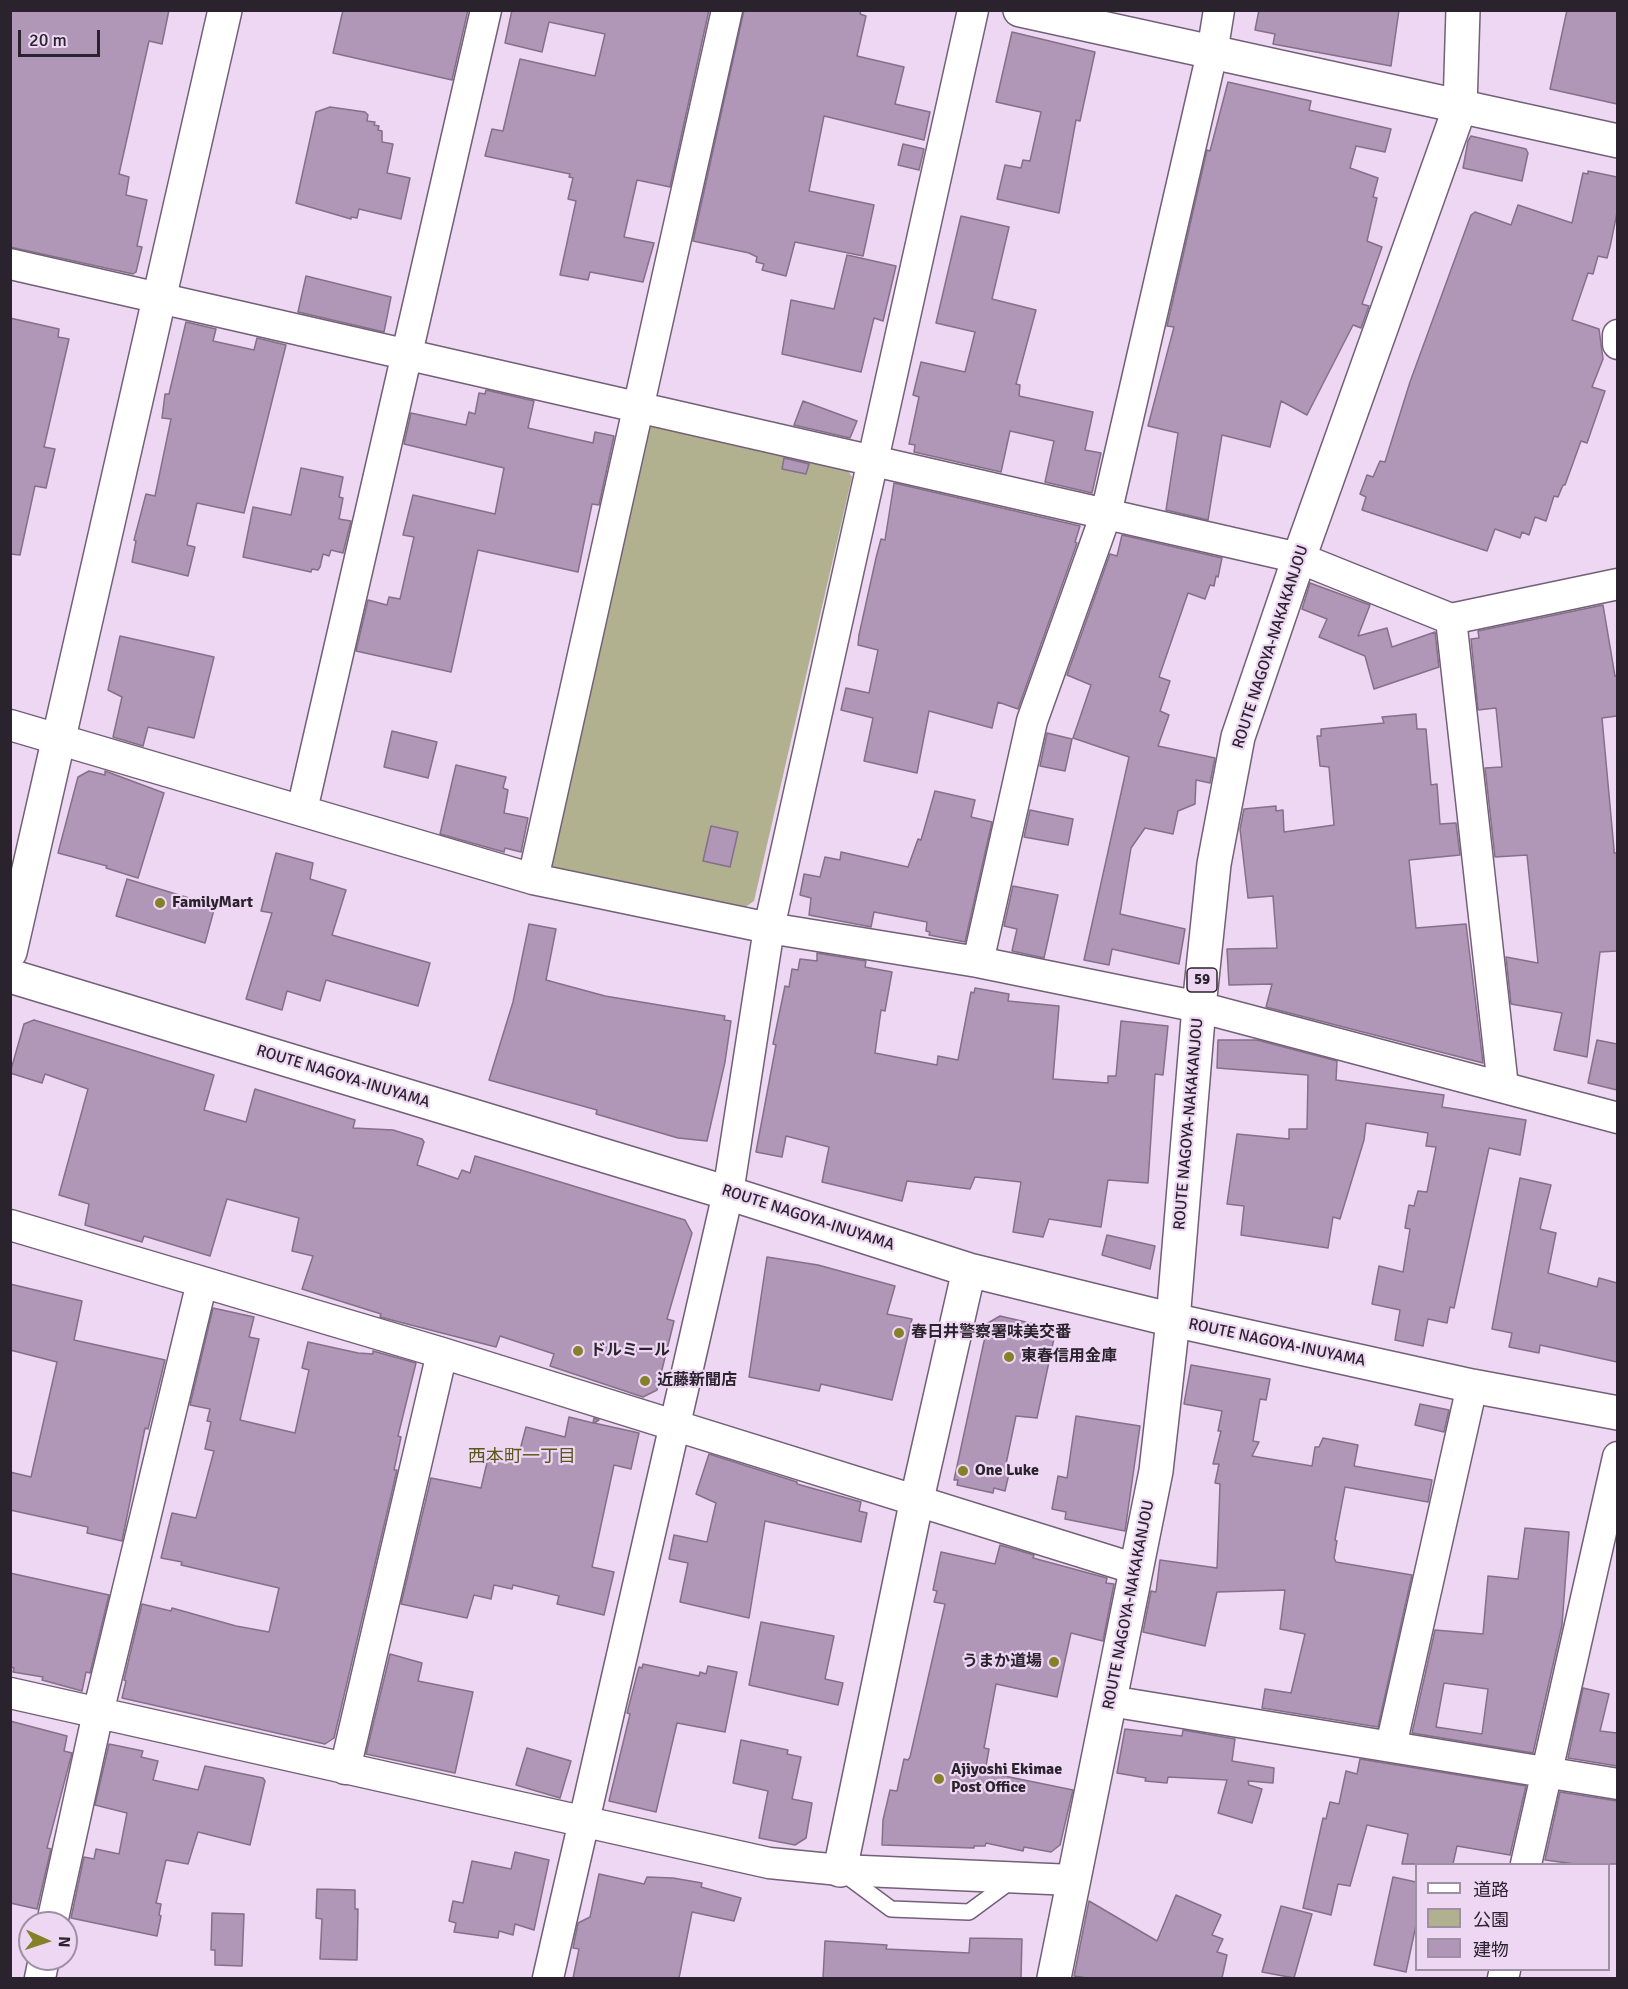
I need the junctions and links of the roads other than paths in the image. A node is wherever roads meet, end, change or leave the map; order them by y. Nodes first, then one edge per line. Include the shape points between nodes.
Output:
1 (225, 10) edge
2 (486, 10) edge
3 (727, 10) edge
4 (973, 10) edge
5 (1020, 10) edge
6 (1219, 10) edge
7 (1464, 10) edge
8 (1212, 52) junction
9 (1460, 107) junction
10 (1617, 141) edge
11 (10, 264) edge
12 (161, 298) junction
13 (1617, 334) edge
14 (1617, 344) edge
15 (406, 354) junction
16 (638, 408) junction
17 (874, 461) junction
18 (1106, 514) junction
19 (1299, 558) junction
20 (1617, 584) edge
21 (1451, 619) junction
22 (10, 725) edge
23 (58, 740) junction
24 (302, 810) junction
25 (533, 879) junction
26 (769, 928) junction
27 (10, 952) edge
28 (978, 962) junction
29 (10, 976) edge
30 (1199, 1006) junction
31 (1503, 1088) junction
32 (1617, 1118) edge
33 (728, 1193) junction
34 (10, 1225) edge
35 (969, 1270) junction
36 (202, 1282) junction
37 (1173, 1320) junction
38 (442, 1353) junction
39 (1472, 1386) junction
40 (1617, 1413) edge
41 (674, 1424) junction
42 (1617, 1457) edge
43 (917, 1499) junction
44 (1136, 1569) junction
45 (10, 1693) edge
46 (1110, 1701) junction
47 (98, 1713) junction
48 (1391, 1746) junction
49 (345, 1769) junction
50 (1546, 1771) junction
51 (1617, 1784) edge
52 (584, 1823) junction
53 (1527, 1863) edge
54 (840, 1870) junction
55 (1073, 1880) junction
56 (55, 1911) edge
57 (548, 1978) edge
58 (1054, 1978) edge

1 - 12 main road
2 - 15 street
3 - 16 street
4 - 17 street
5 - 8 main road
6 - 8 street
7 - 9 main road, ROUTE NAGOYA-NAKAKANJOU / 59
8 - 9 main road
8 - 18 street
9 - 10 main road
9 - 19 main road, ROUTE NAGOYA-NAKAKANJOU / 59
11 - 12 street
12 - 15 street
12 - 23 main road
13 - 14 street
15 - 16 street
15 - 24 street
16 - 17 street
16 - 25 street
17 - 18 street
17 - 26 street
18 - 19 street
18 - 28 street via 1032,721
19 - 21 street
19 - 30 main road, ROUTE NAGOYA-NAKAKANJOU / 59 via 1238,737 1214,864
20 - 21 street
21 - 31 street
22 - 23 street
23 - 24 street
23 - 27 main road
24 - 25 street
25 - 26 street
26 - 28 street
26 - 33 street
28 - 30 street
29 - 33 main road, ROUTE NAGOYA-INUYAMA
30 - 31 street
30 - 37 main road, ROUTE NAGOYA-NAKAKANJOU / 59
31 - 32 street
33 - 35 main road, ROUTE NAGOYA-INUYAMA
33 - 41 street
34 - 36 street
35 - 37 main road, ROUTE NAGOYA-INUYAMA
35 - 43 main road
36 - 38 street
36 - 47 street
37 - 39 main road, ROUTE NAGOYA-INUYAMA
37 - 44 main road, ROUTE NAGOYA-NAKAKANJOU / 59 via 1156,1471
38 - 41 street
38 - 49 street
39 - 40 main road, ROUTE NAGOYA-INUYAMA
39 - 48 street
41 - 43 street
41 - 52 street
42 - 50 street
43 - 44 street
43 - 54 main road
44 - 46 main road, ROUTE NAGOYA-NAKAKANJOU / 59
45 - 47 street
46 - 48 street
46 - 55 main road, ROUTE NAGOYA-NAKAKANJOU / 59
47 - 49 street
47 - 56 street
48 - 50 street
49 - 52 street
50 - 51 street
50 - 53 street
52 - 54 street via 769,1863
52 - 57 street
54 - 55 street
55 - 58 main road, ROUTE NAGOYA-NAKAKANJOU / 59

